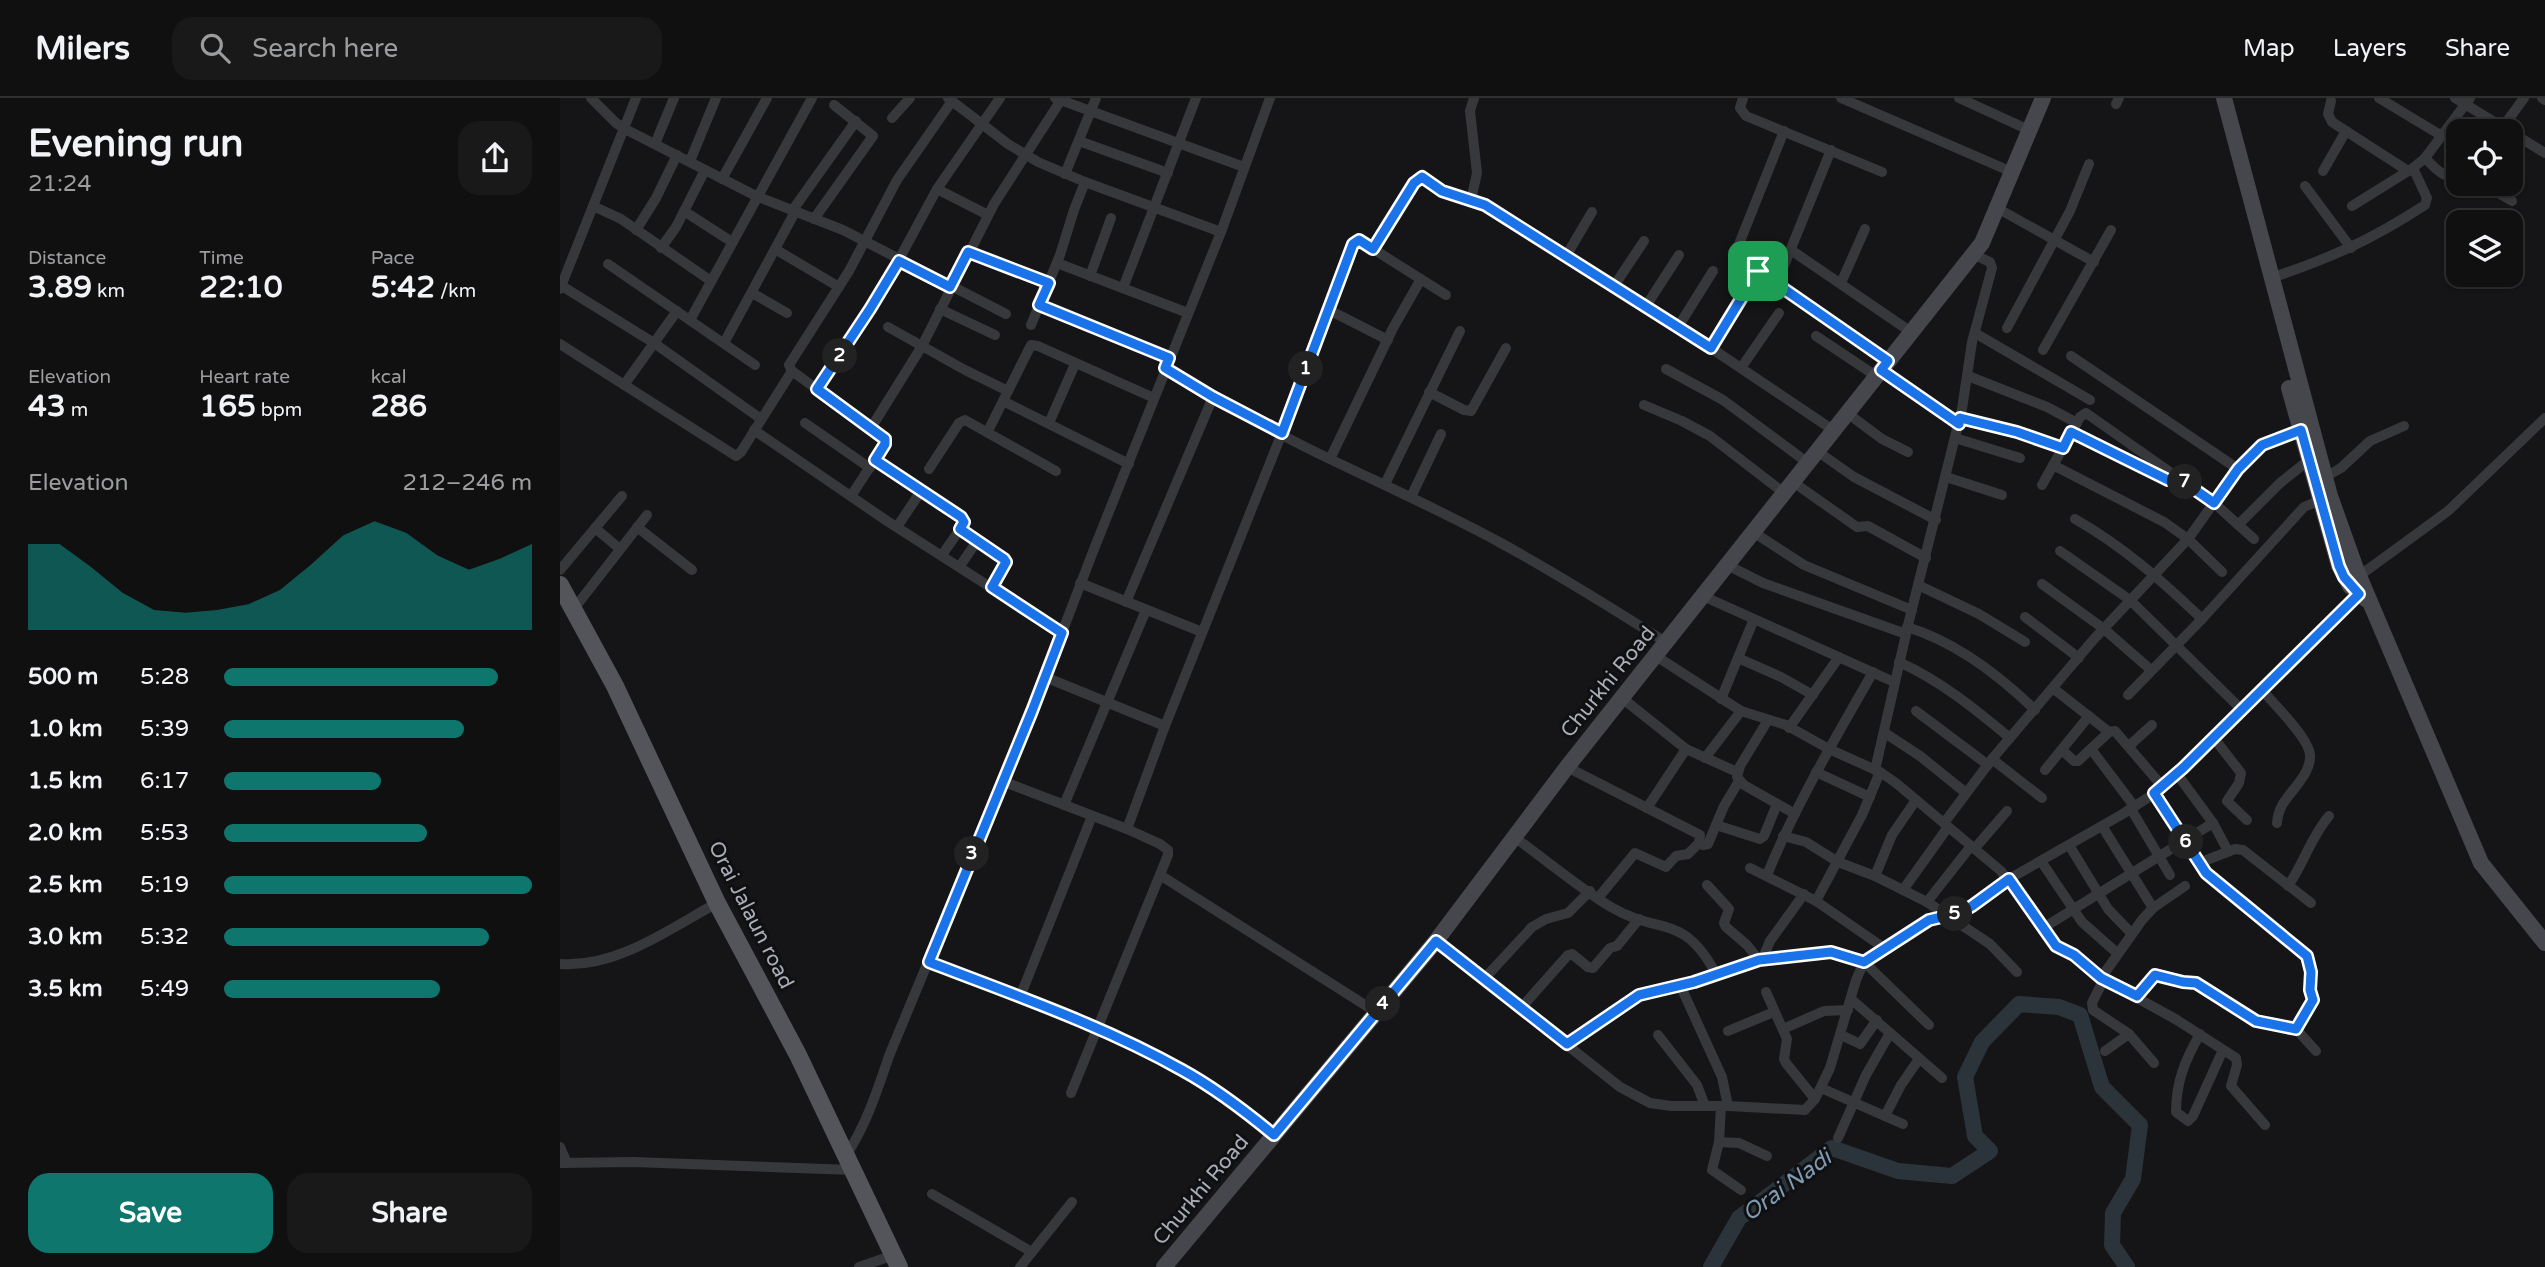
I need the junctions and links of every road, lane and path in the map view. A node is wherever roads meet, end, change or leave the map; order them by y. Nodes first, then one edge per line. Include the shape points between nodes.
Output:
1 (591, 98) edge
2 (636, 98) edge
3 (674, 98) edge
4 (716, 98) edge
5 (767, 98) edge
6 (812, 98) edge
7 (1000, 98) edge
8 (1096, 98) edge
9 (1196, 98) edge
10 (1269, 98) edge
11 (1474, 98) edge
12 (1743, 98) edge
13 (1841, 98) edge
14 (1959, 98) edge
15 (2043, 98) edge
16 (2213, 98) edge
17 (2224, 98) edge
18 (2378, 98) edge
19 (2524, 98) edge
20 (950, 99) edge
21 (1058, 99) edge
22 (904, 100) edge
23 (2464, 100) edge
24 (2331, 101) dead end
25 (834, 105) dead end
26 (1091, 112) junction
27 (892, 118) dead end
28 (2489, 119) edge
29 (2509, 119) edge
30 (856, 121) junction
31 (982, 123) junction
32 (625, 129) junction
33 (2029, 130) junction
34 (1784, 131) junction
35 (2346, 131) junction
36 (2442, 136) junction
37 (1079, 141) junction
38 (2523, 141) edge
39 (656, 144) junction
40 (1178, 144) junction
41 (1830, 150) junction
42 (2545, 153) edge
43 (1024, 154) junction
44 (677, 155) junction
45 (2425, 158) junction
46 (690, 161) junction
47 (2090, 164) dead end
48 (1244, 167) junction
49 (2410, 169) junction
50 (705, 170) junction
51 (2323, 171) dead end
52 (1882, 172) dead end
53 (2012, 172) junction
54 (1168, 173) junction
55 (1065, 174) junction
56 (2446, 176) edge
57 (722, 179) junction
58 (1085, 182) junction
59 (2305, 186) dead end
60 (937, 189) junction
61 (756, 196) junction
62 (2503, 196) edge
63 (1471, 200) junction
64 (2512, 201) dead end
65 (593, 206) junction
66 (2352, 206) dead end
67 (1155, 208) junction
68 (1997, 208) junction
69 (684, 211) junction
70 (793, 211) junction
71 (1592, 212) dead end
72 (988, 215) junction
73 (1111, 218) dead end
74 (814, 219) junction
75 (1865, 229) dead end
76 (636, 230) junction
77 (2110, 230) dead end
78 (1221, 232) junction
79 (2055, 240) junction
80 (1644, 241) dead end
81 (732, 242) junction
82 (865, 242) junction
83 (661, 248) junction
84 (2351, 248) junction
85 (775, 249) junction
86 (1373, 249) junction
87 (1791, 250) junction
88 (968, 252) junction
89 (1972, 254) junction
90 (1679, 255) dead end
91 (1566, 256) junction
92 (899, 261) junction
93 (2094, 262) junction
94 (1057, 263) junction
95 (608, 264) dead end
96 (1713, 271) dead end
97 (1758, 271) junction
98 (1090, 276) junction
99 (2271, 278) junction
100 (1421, 279) junction
101 (711, 281) junction
102 (1049, 283) junction
103 (1777, 283) junction
104 (1841, 283) junction
105 (1614, 286) junction
106 (839, 287) junction
107 (950, 287) junction
108 (561, 288) edge
109 (1123, 288) junction
110 (752, 293) junction
111 (1446, 295) dead end
112 (1039, 305) junction
113 (1646, 306) junction
114 (940, 309) junction
115 (1327, 309) junction
116 (677, 311) junction
117 (787, 313) dead end
118 (1188, 313) junction
119 (1779, 313) dead end
120 (1006, 314) dead end
121 (690, 320) junction
122 (1031, 325) dead end
123 (888, 327) dead end
124 (1678, 327) junction
125 (2007, 328) dead end
126 (1460, 331) dead end
127 (1911, 332) junction
128 (1975, 332) junction
129 (995, 335) dead end
130 (1816, 336) dead end
131 (1388, 340) junction
132 (654, 343) junction
133 (724, 343) junction
134 (560, 344) edge
135 (922, 346) junction
136 (1506, 348) dead end
137 (1711, 348) junction
138 (2043, 350) dead end
139 (2071, 356) dead end
140 (1167, 363) junction
141 (1075, 364) junction
142 (755, 365) dead end
143 (1741, 368) junction
144 (1666, 369) dead end
145 (1882, 369) junction
146 (793, 371) junction
147 (1968, 376) junction
148 (624, 384) junction
149 (817, 389) junction
150 (1429, 392) junction
151 (1006, 396) junction
152 (1213, 397) junction
153 (1154, 398) junction
154 (2090, 400) dead end
155 (1644, 405) dead end
156 (1847, 413) junction
157 (2545, 418) edge
158 (761, 419) junction
159 (1959, 421) junction
160 (805, 423) dead end
161 (1049, 423) junction
162 (2404, 426) dead end
163 (2074, 427) junction
164 (871, 428) junction
165 (754, 430) junction
166 (1833, 430) junction
167 (2301, 430) junction
168 (988, 431) junction
169 (1282, 433) junction
170 (1441, 433) dead end
171 (1955, 438) junction
172 (2063, 448) junction
173 (1908, 452) dead end
174 (1812, 457) junction
175 (2020, 458) dead end
176 (1330, 459) junction
177 (2309, 460) junction
178 (872, 464) junction
179 (1129, 464) junction
180 (2053, 465) junction
181 (929, 469) dead end
182 (2238, 469) junction
183 (1056, 471) dead end
184 (1946, 477) junction
185 (2325, 477) junction
186 (2184, 482) junction
187 (1385, 484) junction
188 (2042, 485) dead end
189 (1788, 488) junction
190 (921, 491) junction
191 (2002, 495) dead end
192 (622, 496) dead end
193 (851, 496) junction
194 (1411, 497) junction
195 (2325, 498) junction
196 (2214, 503) junction
197 (647, 515) dead end
198 (2075, 519) dead end
199 (1936, 520) junction
200 (2238, 525) junction
201 (638, 527) junction
202 (897, 527) junction
203 (595, 528) junction
204 (960, 529) junction
205 (1753, 532) junction
206 (2188, 539) junction
207 (2254, 539) dead end
208 (977, 541) junction
209 (620, 549) junction
210 (2060, 551) dead end
211 (942, 555) junction
212 (1926, 558) junction
213 (1727, 565) junction
214 (960, 566) junction
215 (560, 570) edge
216 (692, 570) dead end
217 (2221, 572) dead end
218 (2155, 574) junction
219 (2359, 576) junction
220 (1080, 583) junction
221 (2042, 584) dead end
222 (560, 585) edge
223 (1919, 585) junction
224 (992, 587) junction
225 (1703, 596) junction
226 (2364, 598) junction
227 (2130, 600) junction
228 (1126, 602) junction
229 (573, 610) junction
230 (1146, 610) junction
231 (1912, 610) junction
232 (2025, 617) dead end
233 (1754, 619) junction
234 (2202, 619) junction
235 (2104, 629) junction
236 (1906, 630) junction
237 (1202, 632) junction
238 (1062, 633) junction
239 (2025, 642) dead end
240 (1667, 643) junction
241 (2176, 646) junction
242 (1656, 656) junction
243 (1839, 657) junction
244 (2079, 657) junction
245 (1738, 658) junction
246 (1899, 662) junction
247 (2151, 670) junction
248 (1873, 672) junction
249 (1045, 677) junction
250 (1894, 682) junction
251 (2054, 689) junction
252 (2261, 689) junction
253 (1814, 695) junction
254 (2128, 695) dead end
255 (1622, 698) junction
256 (1721, 699) junction
257 (1108, 702) junction
258 (2241, 709) junction
259 (2035, 710) junction
260 (1741, 711) junction
261 (1916, 711) dead end
262 (2089, 716) junction
263 (1768, 720) junction
264 (2152, 725) dead end
265 (1165, 726) junction
266 (1790, 727) junction
267 (2109, 732) junction
268 (1885, 733) junction
269 (2213, 737) junction
270 (2010, 738) junction
271 (2129, 746) junction
272 (1686, 749) junction
273 (1829, 749) junction
274 (2091, 749) junction
275 (2062, 750) junction
276 (1705, 758) junction
277 (1990, 762) junction
278 (1567, 767) junction
279 (2045, 770) dead end
280 (1877, 771) junction
281 (1816, 772) junction
282 (2177, 774) junction
283 (1738, 777) junction
284 (1002, 781) junction
285 (2158, 789) junction
286 (1966, 793) junction
287 (1870, 797) junction
288 (2042, 798) dead end
289 (1916, 800) junction
290 (1777, 804) junction
291 (1064, 805) junction
292 (2132, 807) junction
293 (1647, 808) junction
294 (2007, 811) dead end
295 (1794, 814) junction
296 (1093, 816) junction
297 (2329, 816) dead end
298 (2246, 820) dead end
299 (2213, 823) junction
300 (2277, 823) dead end
301 (1716, 825) junction
302 (1946, 825) junction
303 (2102, 826) junction
304 (1127, 829) junction
305 (1764, 836) junction
306 (1514, 837) junction
307 (1782, 839) junction
308 (2185, 840) junction
309 (1699, 843) junction
310 (2069, 845) junction
311 (1973, 847) junction
312 (2228, 851) junction
313 (2158, 856) junction
314 (2041, 861) junction
315 (1838, 862) junction
316 (2199, 863) junction
317 (1749, 868) dead end
318 (2131, 874) junction
319 (1160, 875) junction
320 (1767, 875) junction
321 (2170, 875) dead end
322 (1875, 876) junction
323 (2009, 879) junction
324 (1707, 885) dead end
325 (2185, 886) dead end
326 (2288, 886) junction
327 (1903, 890) junction
328 (1804, 894) junction
329 (2098, 894) junction
330 (1594, 895) junction
331 (1816, 901) junction
332 (718, 902) junction
333 (1927, 902) junction
334 (2311, 903) dead end
335 (2153, 908) junction
336 (2073, 909) junction
337 (1949, 916) junction
338 (1639, 919) junction
339 (2043, 928) junction
340 (2131, 933) junction
341 (1436, 941) junction
342 (2545, 943) edge
343 (1884, 948) junction
344 (2117, 953) junction
345 (1760, 960) junction
346 (929, 962) junction
347 (1864, 962) junction
348 (560, 964) edge
349 (2017, 972) dead end
350 (1716, 974) junction
351 (2102, 978) junction
352 (1484, 979) junction
353 (1680, 985) junction
354 (1766, 992) dead end
355 (2137, 996) junction
356 (1020, 997) junction
357 (1849, 1005) junction
358 (1521, 1008) junction
359 (1376, 1012) junction
360 (1774, 1012) junction
361 (1877, 1020) junction
362 (1929, 1026) dead end
363 (1783, 1029) junction
364 (2296, 1029) junction
365 (1097, 1030) junction
366 (1728, 1031) dead end
367 (1891, 1033) junction
368 (2129, 1034) junction
369 (2200, 1034) junction
370 (1658, 1035) dead end
371 (1841, 1035) junction
372 (1567, 1044) junction
373 (2223, 1050) junction
374 (2105, 1051) dead end
375 (2316, 1051) dead end
376 (1919, 1059) junction
377 (2154, 1063) dead end
378 (1942, 1078) dead end
379 (1821, 1088) junction
380 (1070, 1093) dead end
381 (1815, 1099) junction
382 (1853, 1101) junction
383 (1705, 1106) junction
384 (1725, 1106) junction
385 (1885, 1116) junction
386 (1903, 1124) dead end
387 (2266, 1125) dead end
388 (1274, 1135) junction
389 (1838, 1138) dead end
390 (1719, 1142) junction
391 (560, 1147) edge
392 (1767, 1156) dead end
393 (563, 1163) edge
394 (849, 1163) junction
395 (1741, 1190) dead end
396 (932, 1194) dead end
397 (1072, 1202) dead end
398 (1032, 1252) junction
399 (896, 1261) edge
400 (859, 1267) edge
401 (1020, 1267) edge
402 (1164, 1267) edge

1 - 32 street
2 - 32 street
3 - 39 street
4 - 46 street
5 - 57 street
6 - 61 street
7 - 31 street
8 - 26 street
9 - 40 street
10 - 48 street
11 - 63 street via 1470,111 1477,173
12 - 34 street via 1741,112
13 - 53 street
14 - 33 street
15 - 33 street, Churkhi Road
16 - 167 street
17 - 99 street
18 - 36 street
19 - 29 street
20 - 31 street
20 - 82 street
21 - 26 street
21 - 43 street
22 - 27 street
23 - 28 street
23 - 36 street
24 - 35 street via 2329,118
25 - 30 street
26 - 37 street
26 - 40 street
30 - 70 street
30 - 74 street via 873,134 872,139
31 - 43 street
31 - 60 street
32 - 39 street
32 - 65 street
33 - 53 street, Churkhi Road
34 - 41 street
34 - 97 street via 1735,254
35 - 49 street
35 - 51 street
36 - 45 street
37 - 54 street
37 - 55 street
38 - 42 street
39 - 44 street
40 - 48 street
40 - 54 street
41 - 52 street
41 - 87 street
43 - 55 street
43 - 72 street
44 - 46 street
44 - 76 street
45 - 49 street
45 - 56 street
46 - 50 street
47 - 79 street
48 - 78 street
49 - 66 street
49 - 84 street via 2427,202
50 - 57 street
50 - 69 street
53 - 68 street, Churkhi Road
54 - 67 street
55 - 58 street
57 - 61 street
58 - 67 street
58 - 94 street
59 - 84 street
60 - 72 street
60 - 92 street
61 - 70 street
61 - 81 street
62 - 64 street
63 - 86 street via 1418,179
63 - 91 street
65 - 76 street
65 - 108 street
67 - 78 street
67 - 109 street
68 - 79 street
68 - 89 street, Churkhi Road via 1982,243
69 - 81 street
69 - 83 street
70 - 74 street
70 - 85 street
71 - 91 street
72 - 88 street
73 - 98 street
74 - 82 street
75 - 104 street
76 - 83 street
77 - 93 street
78 - 118 street
79 - 93 street
79 - 125 street
80 - 105 street
81 - 101 street
82 - 92 street
82 - 106 street
83 - 101 street
84 - 99 street
85 - 106 street
85 - 110 street
86 - 100 street
86 - 115 street via 1355,240
87 - 103 street
87 - 104 street
88 - 102 street
88 - 107 street
89 - 127 street, Churkhi Road
89 - 128 street via 1990,262 1992,268
90 - 113 street
91 - 105 street
92 - 107 street
92 - 149 street
93 - 138 street
94 - 98 street
94 - 102 street
95 - 116 street
96 - 124 street
97 - 103 street
97 - 137 street
98 - 109 street
99 - 185 street
100 - 111 street
100 - 131 street
101 - 121 street
102 - 112 street
103 - 145 street
104 - 127 street
105 - 113 street
106 - 146 street via 790,361
107 - 114 street
107 - 120 street
108 - 132 street
109 - 118 street
110 - 117 street
110 - 133 street
112 - 122 street
112 - 140 street
113 - 124 street
114 - 129 street
114 - 135 street
115 - 131 street
115 - 169 street
116 - 121 street
116 - 132 street
118 - 140 street
119 - 143 street
121 - 133 street
123 - 135 street
124 - 137 street
126 - 150 street
127 - 145 street, Churkhi Road
128 - 147 street
128 - 154 street
130 - 145 street
131 - 176 street
132 - 148 street
132 - 158 street
133 - 142 street
134 - 148 street
135 - 151 street
135 - 164 street
136 - 150 street via 1471,411
137 - 143 street
139 - 182 street
140 - 152 street
140 - 153 street
141 - 151 street via 1031,345
141 - 153 street
141 - 161 street
143 - 166 street
144 - 174 street
145 - 156 street, Churkhi Road
145 - 159 street
146 - 149 street
146 - 158 street
147 - 159 street
147 - 163 street via 2047,407
148 - 165 street via 733,455 741,452
149 - 164 street
150 - 187 street
151 - 161 street
151 - 168 street
152 - 169 street
152 - 228 street
153 - 179 street
155 - 189 street via 1710,436
156 - 166 street, Churkhi Road
156 - 173 street
157 - 219 street via 2448,511
158 - 165 street
159 - 171 street
159 - 172 street via 2017,432
160 - 178 street
161 - 179 street
162 - 185 street via 2370,441
163 - 172 street
163 - 186 street via 2168,480
163 - 186 street via 2082,413 2089,415
164 - 178 street via 886,441
165 - 193 street
166 - 174 street, Churkhi Road
167 - 177 street
167 - 182 street via 2262,445
168 - 181 street via 962,421
168 - 183 street
169 - 176 street
169 - 237 street
170 - 194 street
171 - 175 street
171 - 184 street
172 - 180 street
174 - 189 street, Churkhi Road
174 - 199 street
176 - 187 street
177 - 195 street
177 - 200 street
178 - 190 street
178 - 193 street
179 - 220 street
180 - 188 street
180 - 206 street
182 - 196 street
184 - 191 street
184 - 199 street
185 - 195 street
186 - 196 street
187 - 194 street
189 - 205 street, Churkhi Road
189 - 212 street via 1857,527 1868,526
190 - 202 street
190 - 204 street via 961,517
192 - 203 street
193 - 202 street
194 - 240 street via 1553,573
195 - 219 street
195 - 226 street via 2339,566
195 - 234 street via 2304,507
196 - 200 street
196 - 206 street
197 - 201 street
198 - 218 street
199 - 212 street
200 - 207 street
201 - 209 street
201 - 216 street
202 - 211 street
203 - 209 street
203 - 215 street
204 - 208 street
204 - 211 street
205 - 213 street, Churkhi Road
205 - 231 street via 1804,565
206 - 217 street
206 - 218 street
208 - 214 street
208 - 224 street via 1006,562
209 - 229 street
210 - 227 street
211 - 214 street
212 - 223 street
213 - 225 street, Churkhi Road
213 - 236 street via 1763,583
214 - 224 street
218 - 227 street
218 - 234 street
219 - 226 street
220 - 228 street
220 - 238 street
221 - 235 street
222 - 229 main road, Orai Jalaun road
223 - 231 street
223 - 239 street
224 - 238 street
225 - 233 street
225 - 240 street, Churkhi Road
226 - 252 street
226 - 342 street via 2481,863
227 - 235 street
227 - 241 street
228 - 230 street
229 - 332 main road, Orai Jalaun road via 615,686
230 - 237 street
230 - 257 street
231 - 236 street
232 - 244 street
233 - 243 street
233 - 245 street
234 - 241 street
235 - 244 street
235 - 247 street
236 - 246 street
236 - 259 street via 1937,637 1960,651
237 - 265 street
238 - 249 street
240 - 242 street, Churkhi Road
241 - 247 street
241 - 258 street
242 - 255 street, Churkhi Road
242 - 256 street
243 - 248 street
243 - 253 street
244 - 251 street
245 - 253 street
245 - 256 street
246 - 250 street
246 - 270 street via 1935,679
247 - 254 street
248 - 250 street
248 - 273 street
249 - 257 street
249 - 284 street
250 - 268 street
251 - 259 street
251 - 262 street
252 - 258 street
252 - 300 street via 2306,743 2311,757 2302,779 2281,806
253 - 266 street
255 - 272 street
255 - 278 street, Churkhi Road
256 - 260 street
257 - 265 street
257 - 291 street
258 - 269 street
259 - 270 street
260 - 263 street
260 - 276 street
261 - 277 street
262 - 267 street
262 - 275 street
263 - 266 street
263 - 283 street
264 - 271 street
265 - 304 street
266 - 273 street
267 - 271 street via 2118,733
267 - 274 street
268 - 280 street
268 - 286 street
269 - 282 street
269 - 298 street via 2241,772 2227,801
270 - 277 street
271 - 285 street
272 - 276 street
272 - 293 street
273 - 280 street
273 - 281 street
274 - 275 street via 2076,761
274 - 292 street
275 - 279 street
276 - 283 street
277 - 286 street
277 - 288 street
278 - 293 street
278 - 306 street, Churkhi Road
280 - 287 street
280 - 289 street
281 - 287 street
281 - 295 street
282 - 285 street
282 - 299 street
283 - 290 street
283 - 301 street
284 - 291 street
284 - 346 street
285 - 292 street
285 - 308 street
286 - 302 street
287 - 315 street
289 - 302 street
289 - 322 street via 1892,835
290 - 295 street
290 - 305 street
291 - 296 street
292 - 303 street
292 - 313 street
293 - 309 street via 1698,832
294 - 311 street
295 - 307 street
296 - 304 street
296 - 356 street
297 - 326 street
299 - 308 street
299 - 312 street
301 - 305 street via 1758,839
301 - 309 street via 1708,844
302 - 311 street
302 - 327 street
303 - 310 street
303 - 318 street
304 - 319 street via 1168,850
305 - 307 street
306 - 330 street
306 - 341 street, Churkhi Road
307 - 315 street via 1817,847
307 - 320 street
308 - 313 street
308 - 316 street
309 - 330 street via 1666,867 1636,853
310 - 314 street
310 - 329 street
311 - 323 street
311 - 333 street
312 - 316 street
312 - 326 street via 2244,850
313 - 318 street
313 - 321 street
314 - 323 street
314 - 336 street
315 - 322 street
315 - 331 street
316 - 364 street via 2307,956 2313,1000
317 - 320 street
318 - 329 street
318 - 335 street
319 - 359 street
319 - 365 street
320 - 328 street
322 - 327 street
323 - 337 street via 1972,906
323 - 339 street
324 - 345 street via 1729,909 1726,927
325 - 335 street
326 - 334 street
327 - 333 street
328 - 331 street
328 - 345 street
329 - 336 street
329 - 340 street
330 - 338 street
330 - 352 street via 1568,913 1532,927
331 - 343 street
332 - 348 street via 618,954 578,965
332 - 394 main road, Orai Jalaun road
333 - 337 street
335 - 340 street
336 - 339 street
336 - 344 street via 2090,931
337 - 343 street via 1929,920
337 - 349 street via 1990,944
338 - 350 street via 1685,933
338 - 358 street via 1593,968 1567,955
339 - 351 street via 2056,946
340 - 344 street
341 - 352 street
341 - 359 street, Churkhi Road
343 - 347 street
344 - 351 street
345 - 347 street via 1831,952
345 - 350 street
346 - 356 street
346 - 394 street
347 - 357 street
347 - 362 street
350 - 353 street
351 - 355 street
351 - 368 street via 2091,1006
352 - 358 street
353 - 372 street via 1639,995
353 - 384 street via 1722,1077
354 - 360 street
355 - 364 street via 2160,974 2202,985 2256,1021
355 - 369 street
356 - 365 street
357 - 361 street
357 - 363 street
357 - 371 street
358 - 372 street
359 - 388 street, Churkhi Road
360 - 363 street
360 - 366 street
361 - 367 street
361 - 371 street via 1860,1044
363 - 381 street via 1788,1045 1786,1063
364 - 375 street
365 - 380 street
365 - 388 street via 1184,1071
367 - 376 street
367 - 382 street
368 - 374 street
368 - 377 street
369 - 373 street
369 - 373 street via 2180,1077 2176,1109 2184,1120 2193,1116
370 - 383 street via 1697,1085
371 - 379 street
372 - 383 street via 1637,1098 1671,1107
373 - 387 street via 2238,1062 2231,1086
376 - 378 street
376 - 385 street
379 - 381 street
379 - 382 street
381 - 384 street via 1799,1111
382 - 385 street
382 - 389 street
383 - 384 street
384 - 390 street
385 - 386 street
388 - 402 street, Churkhi Road
390 - 392 street via 1740,1143
390 - 395 street via 1712,1170
391 - 393 street
393 - 394 street
394 - 399 main road, Orai Jalaun road
396 - 398 street
397 - 398 street
398 - 401 street
399 - 400 street

